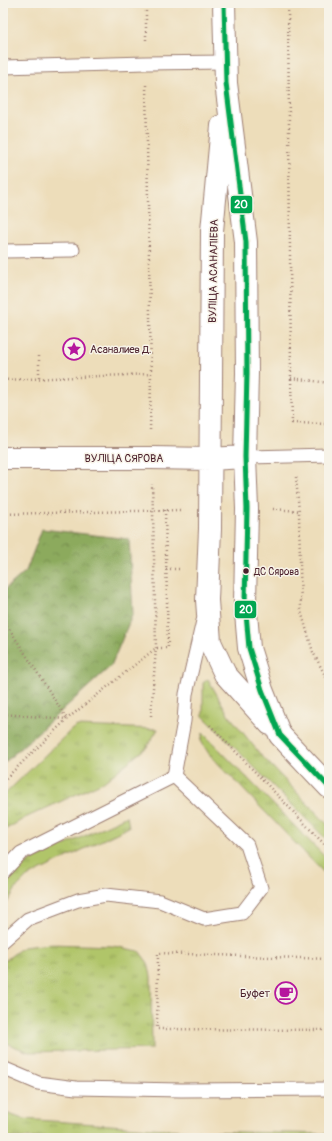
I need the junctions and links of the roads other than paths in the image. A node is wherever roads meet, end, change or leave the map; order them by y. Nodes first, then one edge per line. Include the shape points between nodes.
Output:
1 (224, 3) edge
2 (3, 68) edge
3 (226, 72) junction
4 (73, 250) dead end
5 (3, 251) edge
6 (329, 455) edge
7 (245, 457) junction
8 (3, 458) edge
9 (210, 459) junction
10 (207, 600) junction
11 (280, 735) junction
12 (174, 776) junction
13 (329, 787) edge
14 (3, 872) edge
15 (3, 941) edge
16 (3, 1067) edge
17 (329, 1089) edge

1 - 3 main road, ВУЛІЦА АСАНАЛІЕВА
2 - 3 lane via 146,63
3 - 7 main road, ВУЛІЦА АСАНАЛІЕВА via 246,242
3 - 9 main road, ВУЛІЦА АСАНАЛІЕВА via 212,231
4 - 5 lane
6 - 7 lane
7 - 9 main road, ВУЛІЦА СЯРОВА
7 - 11 main road, ВУЛІЦА АСАНАЛІЕВА via 245,602 249,648
8 - 9 main road, ВУЛІЦА СЯРОВА
9 - 10 main road, ВУЛІЦА АСАНАЛІЕВА
10 - 11 main road, ВУЛІЦА АСАНАЛІЕВА via 210,642 225,674
10 - 12 lane via 186,694
11 - 13 main road, ВУЛІЦА АСАНАЛІЕВА
12 - 14 lane via 21,853
12 - 15 lane via 247,845 261,888 242,913 204,919 160,901 106,895 78,900 28,919
16 - 17 lane via 38,1083 76,1088

